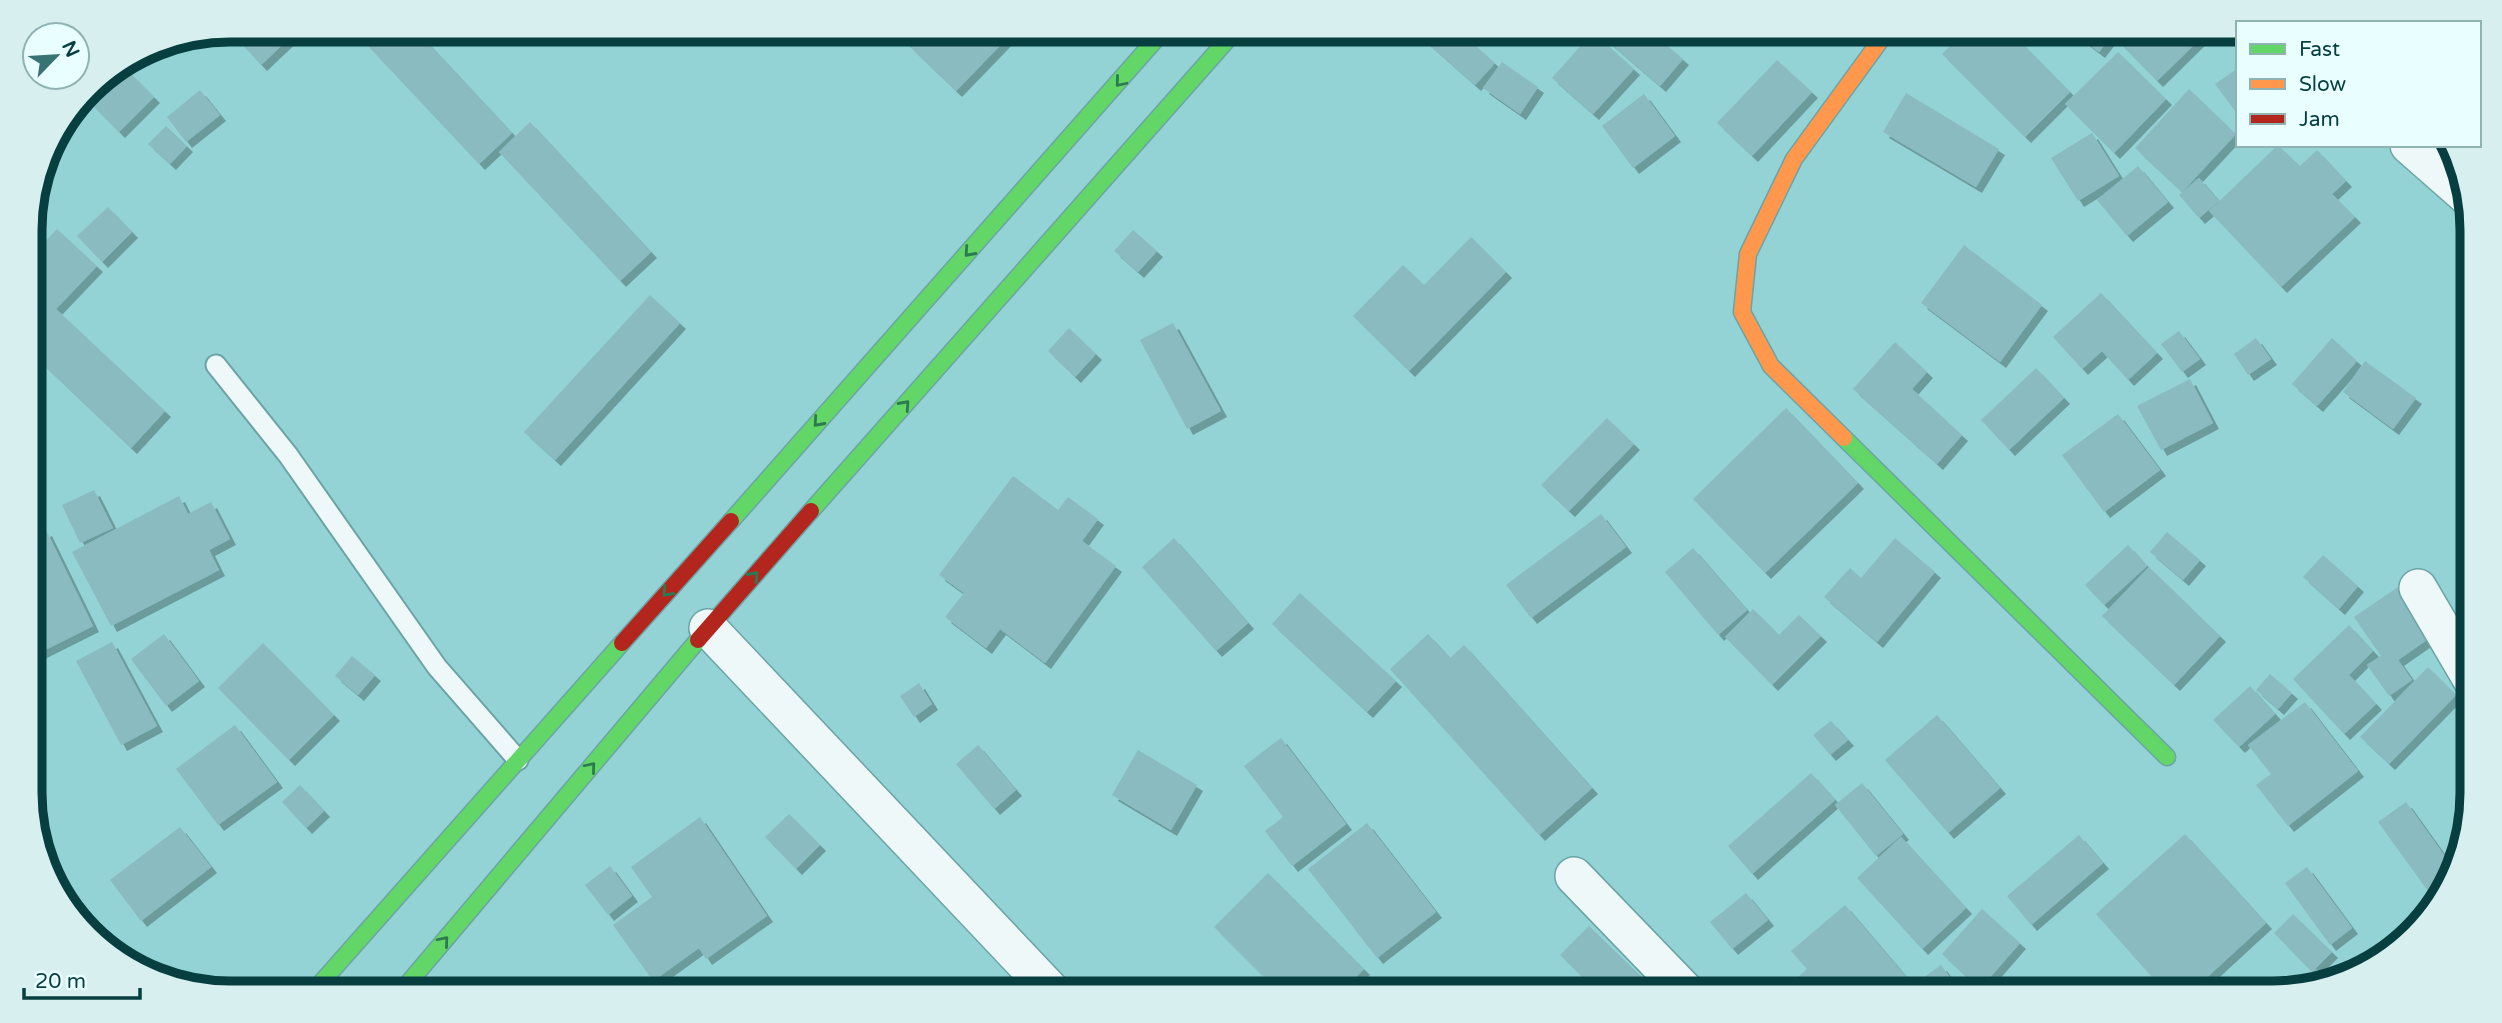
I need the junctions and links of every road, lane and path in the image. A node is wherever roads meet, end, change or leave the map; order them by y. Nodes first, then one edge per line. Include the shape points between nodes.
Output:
1 (1154, 42) edge
2 (1225, 42) edge
3 (1879, 42) edge
4 (2411, 147) edge
5 (2455, 185) edge
6 (216, 365) dead end
7 (2418, 589) dead end
8 (708, 628) junction
9 (2460, 660) edge
10 (2167, 757) dead end
11 (519, 760) junction
12 (1574, 876) dead end
13 (323, 981) edge
14 (410, 981) edge
15 (1042, 981) edge
16 (1666, 981) edge

1 -> 11 street
8 -> 2 street
3 - 10 street via 1794,159 1748,254 1742,312 1770,366
4 - 5 street
6 - 11 lane via 288,455 437,667
7 - 9 street
14 -> 8 street
8 - 15 street
11 - 13 street
12 - 16 street

